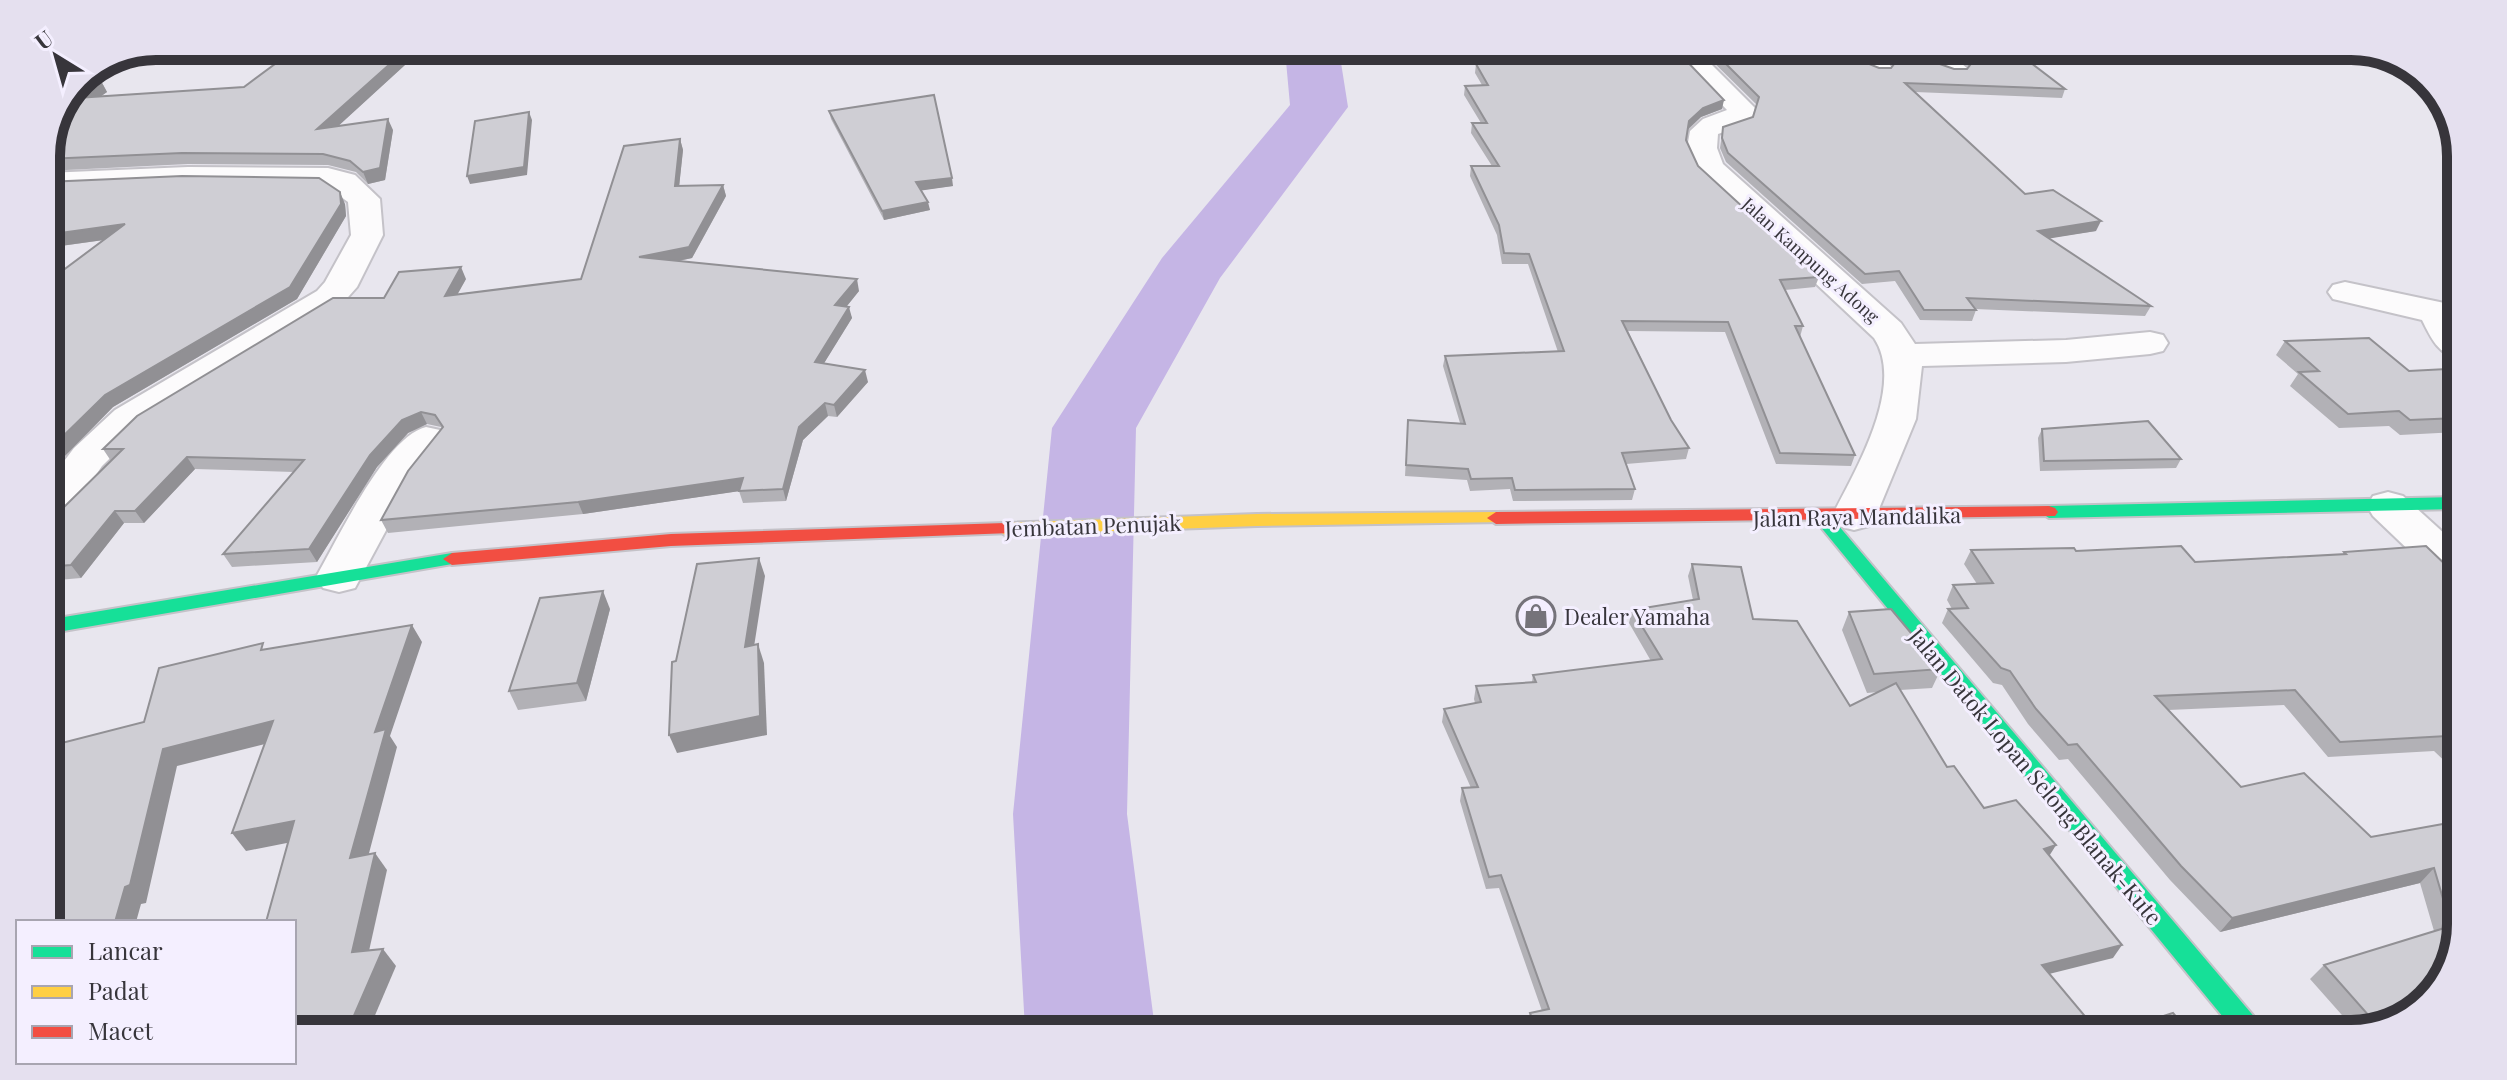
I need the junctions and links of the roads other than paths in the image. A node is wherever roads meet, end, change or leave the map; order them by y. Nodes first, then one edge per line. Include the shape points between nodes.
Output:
1 (1693, 60) edge
2 (1942, 60) edge
3 (1955, 69) edge
4 (60, 181) edge
5 (2345, 292) dead end
6 (2447, 334) edge
7 (2150, 343) dead end
8 (1903, 355) junction
9 (426, 439) dead end
10 (60, 496) edge
11 (2447, 503) edge
12 (2388, 506) junction
13 (1837, 516) junction
14 (1257, 520) joint
15 (2447, 561) edge
16 (339, 577) junction
17 (60, 625) edge
18 (2242, 1020) edge

1 - 8 street, Jalan Kampung Adong via 1741,108 1740,117 1704,131 1702,148 1710,168 1888,331
2 - 3 street
4 - 10 street via 328,177 344,182 364,199 367,235 329,298 129,418 88,457
5 - 6 street via 2436,312
7 - 8 street
8 - 13 street via 1896,415 1882,457
9 - 16 street via 394,477
11 - 12 main road, Jalan Raya Mandalika
12 - 13 main road, Jalan Raya Mandalika
12 - 15 street
13 - 14 main road, Jalan Raya Mandalika
13 - 18 main road, Jalan Datok Lopan Selong Blanak-Kute
14 - 16 main road, Jembatan Penujak via 671,540 432,561
16 - 17 main road, Jembatan Penujak

